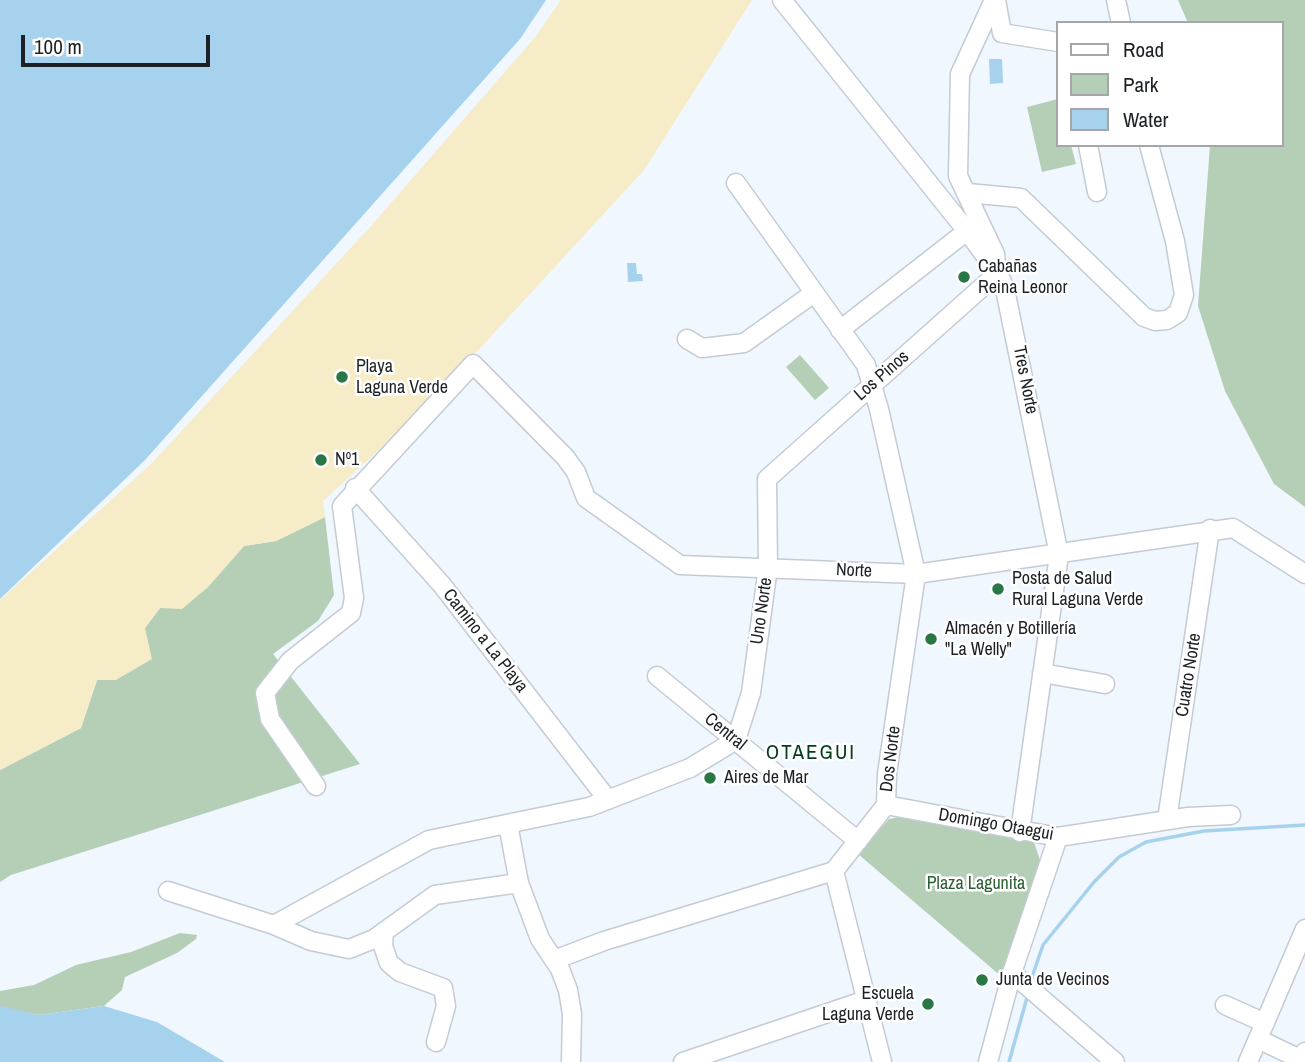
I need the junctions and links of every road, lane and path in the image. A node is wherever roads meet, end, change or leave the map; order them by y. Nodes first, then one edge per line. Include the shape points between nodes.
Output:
1 (782, 0) edge
2 (995, 0) edge
3 (1116, 0) edge
4 (1121, 21) edge
5 (1056, 42) edge
6 (1088, 147) edge
7 (1150, 147) edge
8 (736, 183) dead end
9 (1097, 192) dead end
10 (968, 193) junction
11 (967, 231) junction
12 (998, 273) junction
13 (814, 293) junction
14 (840, 330) junction
15 (687, 339) dead end
16 (871, 385) junction
17 (767, 479) joint
18 (355, 488) junction
19 (1210, 529) junction
20 (1059, 555) junction
21 (768, 566) junction
22 (916, 574) junction
23 (1305, 574) edge
24 (1042, 673) junction
25 (657, 676) dead end
26 (1105, 684) dead end
27 (736, 740) junction
28 (316, 786) dead end
29 (608, 800) junction
30 (886, 805) junction
31 (1231, 815) dead end
32 (1167, 820) junction
33 (508, 824) junction
34 (1020, 832) junction
35 (1058, 837) junction
36 (858, 841) junction
37 (834, 871) junction
38 (519, 883) junction
39 (168, 891) dead end
40 (274, 925) junction
41 (1305, 929) edge
42 (384, 932) junction
43 (554, 960) junction
44 (1025, 985) junction
45 (866, 1000) junction
46 (1225, 1005) dead end
47 (1261, 1031) junction
48 (436, 1042) dead end
49 (1305, 1052) edge
50 (571, 1062) edge
51 (682, 1062) edge
52 (882, 1062) edge
53 (988, 1062) edge
54 (1115, 1062) edge
55 (1248, 1062) edge

1 - 11 street, Tres Norte
2 - 5 street via 1002,33
2 - 10 street via 960,74 958,176
3 - 4 street
6 - 9 street
7 - 10 street via 1175,240 1184,296 1178,313 1167,320 1144,317 1021,198
8 - 13 street, Dos Norte
10 - 12 street via 995,254
11 - 12 street, Tres Norte
11 - 14 street
12 - 16 street, Los Pinos
12 - 20 street, Tres Norte via 1012,313
13 - 14 street, Dos Norte
13 - 15 street via 744,343 702,348
14 - 16 street, Dos Norte via 866,365
16 - 17 street, Los Pinos
16 - 22 street, Dos Norte
17 - 21 street, Uno Norte
18 - 21 street, Norte via 473,363 565,457 586,498 680,565
18 - 28 street via 342,506 354,598 351,614 290,662 265,693 271,719
18 - 29 street, Camino a La Playa via 442,585
19 - 20 street, Norte
19 - 23 street, Norte via 1233,528
19 - 32 street, Cuatro Norte
20 - 22 street, Norte
20 - 24 street, Tres Norte
21 - 22 street, Norte
21 - 27 street, Uno Norte via 751,693
22 - 30 street, Dos Norte
24 - 26 street
24 - 34 street, Tres Norte
25 - 27 street, Central
27 - 29 street via 690,768
27 - 36 street, Central
29 - 33 street
30 - 34 street, Domingo Otaegui
30 - 36 street, Dos Norte
31 - 32 street, Domingo Otaegui
32 - 35 street, Domingo Otaegui
33 - 38 street
33 - 40 street via 429,840
34 - 35 street, Domingo Otaegui
35 - 44 street
36 - 37 street, Dos Norte
37 - 43 street
37 - 45 street
38 - 42 street via 435,895
38 - 43 street via 540,939
39 - 40 street
40 - 42 street via 311,941 349,949
41 - 47 street
42 - 48 street via 389,963 400,972 443,988 446,1006
43 - 50 street via 571,1002
44 - 53 street
44 - 54 street
45 - 51 street
45 - 52 street
46 - 47 street
47 - 49 street via 1302,1060
47 - 55 street

